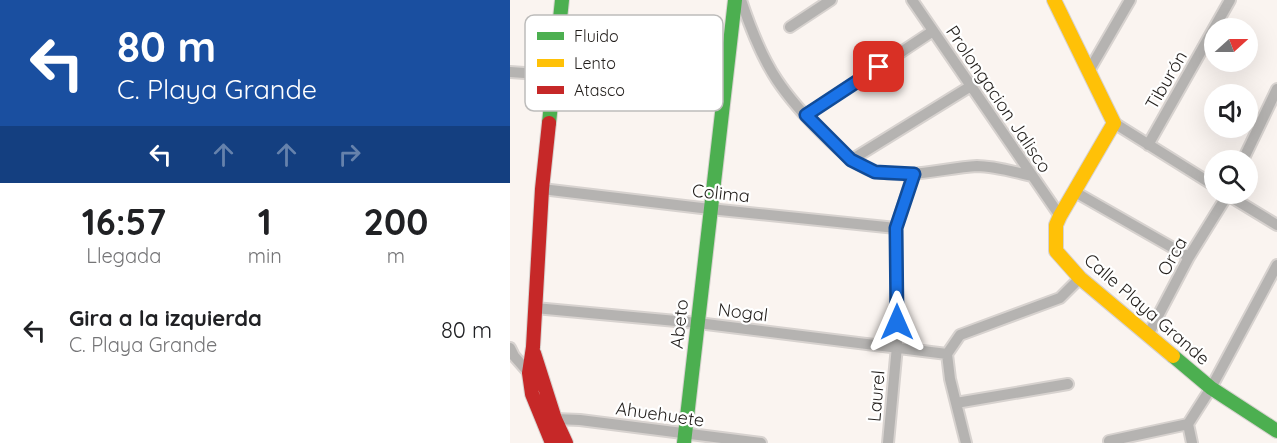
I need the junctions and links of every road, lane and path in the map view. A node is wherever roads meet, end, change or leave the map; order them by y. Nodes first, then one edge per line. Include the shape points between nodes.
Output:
1 (562, 0) edge
2 (735, 0) edge
3 (741, 0) edge
4 (831, 0) edge
5 (912, 0) edge
6 (1054, 0) edge
7 (1130, 0) edge
8 (1230, 0) edge
9 (560, 15) edge
10 (790, 27) dead end
11 (933, 31) junction
12 (1089, 69) junction
13 (510, 72) edge
14 (525, 73) edge
15 (970, 86) junction
16 (1277, 89) edge
17 (723, 100) edge
18 (550, 111) edge
19 (722, 111) edge
20 (806, 115) junction
21 (1114, 123) junction
22 (1148, 145) junction
23 (1248, 150) edge
24 (851, 160) junction
25 (914, 174) junction
26 (1032, 176) junction
27 (1204, 179) edge
28 (542, 189) junction
29 (1075, 192) junction
30 (1221, 204) edge
31 (1243, 204) edge
32 (710, 209) junction
33 (1060, 216) junction
34 (1277, 225) edge
35 (896, 228) junction
36 (1189, 257) junction
37 (1277, 265) edge
38 (1080, 278) junction
39 (535, 308) junction
40 (698, 323) junction
41 (1148, 335) junction
42 (897, 346) junction
43 (510, 348) edge
44 (947, 354) junction
45 (534, 373) junction
46 (1068, 384) dead end
47 (1211, 388) junction
48 (956, 403) junction
49 (555, 420) junction
50 (1188, 424) junction
51 (1277, 431) edge
52 (684, 439) edge
53 (1108, 441) dead end
54 (552, 443) edge
55 (566, 443) edge
56 (761, 443) edge
57 (888, 443) edge
58 (966, 443) edge
59 (1192, 443) edge

1 - 9 street
2 - 17 street, Abeto
3 - 20 street via 752,33 776,79
4 - 10 street
5 - 11 street, Prolongacion Jalisco
6 - 12 street
7 - 12 street
8 - 22 street, Tiburón
11 - 15 street, Prolongacion Jalisco
11 - 20 street
12 - 21 street
13 - 14 street
15 - 24 street
15 - 26 street, Prolongacion Jalisco
16 - 23 street
18 - 28 street
19 - 32 street, Abeto
20 - 24 street
21 - 22 street
21 - 29 street, Calle Playa Grande
22 - 27 street
24 - 25 street via 875,172
25 - 26 street via 979,166
25 - 35 street, Laurel
26 - 33 street, Prolongacion Jalisco
28 - 32 street, Colima
28 - 39 street
29 - 33 street, Calle Playa Grande
29 - 36 street
30 - 36 street, Orca
31 - 34 street
32 - 35 street, Colima
32 - 40 street, Abeto
33 - 38 street, Calle Playa Grande via 1056,251
35 - 42 street, Laurel
36 - 41 street, Orca
37 - 47 street
38 - 41 street, Calle Playa Grande
38 - 44 street via 1060,298 960,335
39 - 40 street, Nogal
39 - 45 street
40 - 42 street, Nogal
40 - 52 street, Abeto
41 - 47 street, Calle Playa Grande
42 - 44 street, Nogal
42 - 57 street, Laurel
43 - 45 street via 513,356
44 - 48 street
45 - 49 street
45 - 54 street via 532,394
46 - 48 street
47 - 50 street
47 - 51 street, Calle Playa Grande
48 - 58 street
49 - 52 street, Ahuehuete via 580,420
49 - 55 street
50 - 53 street
50 - 59 street
52 - 56 street, Ahuehuete

